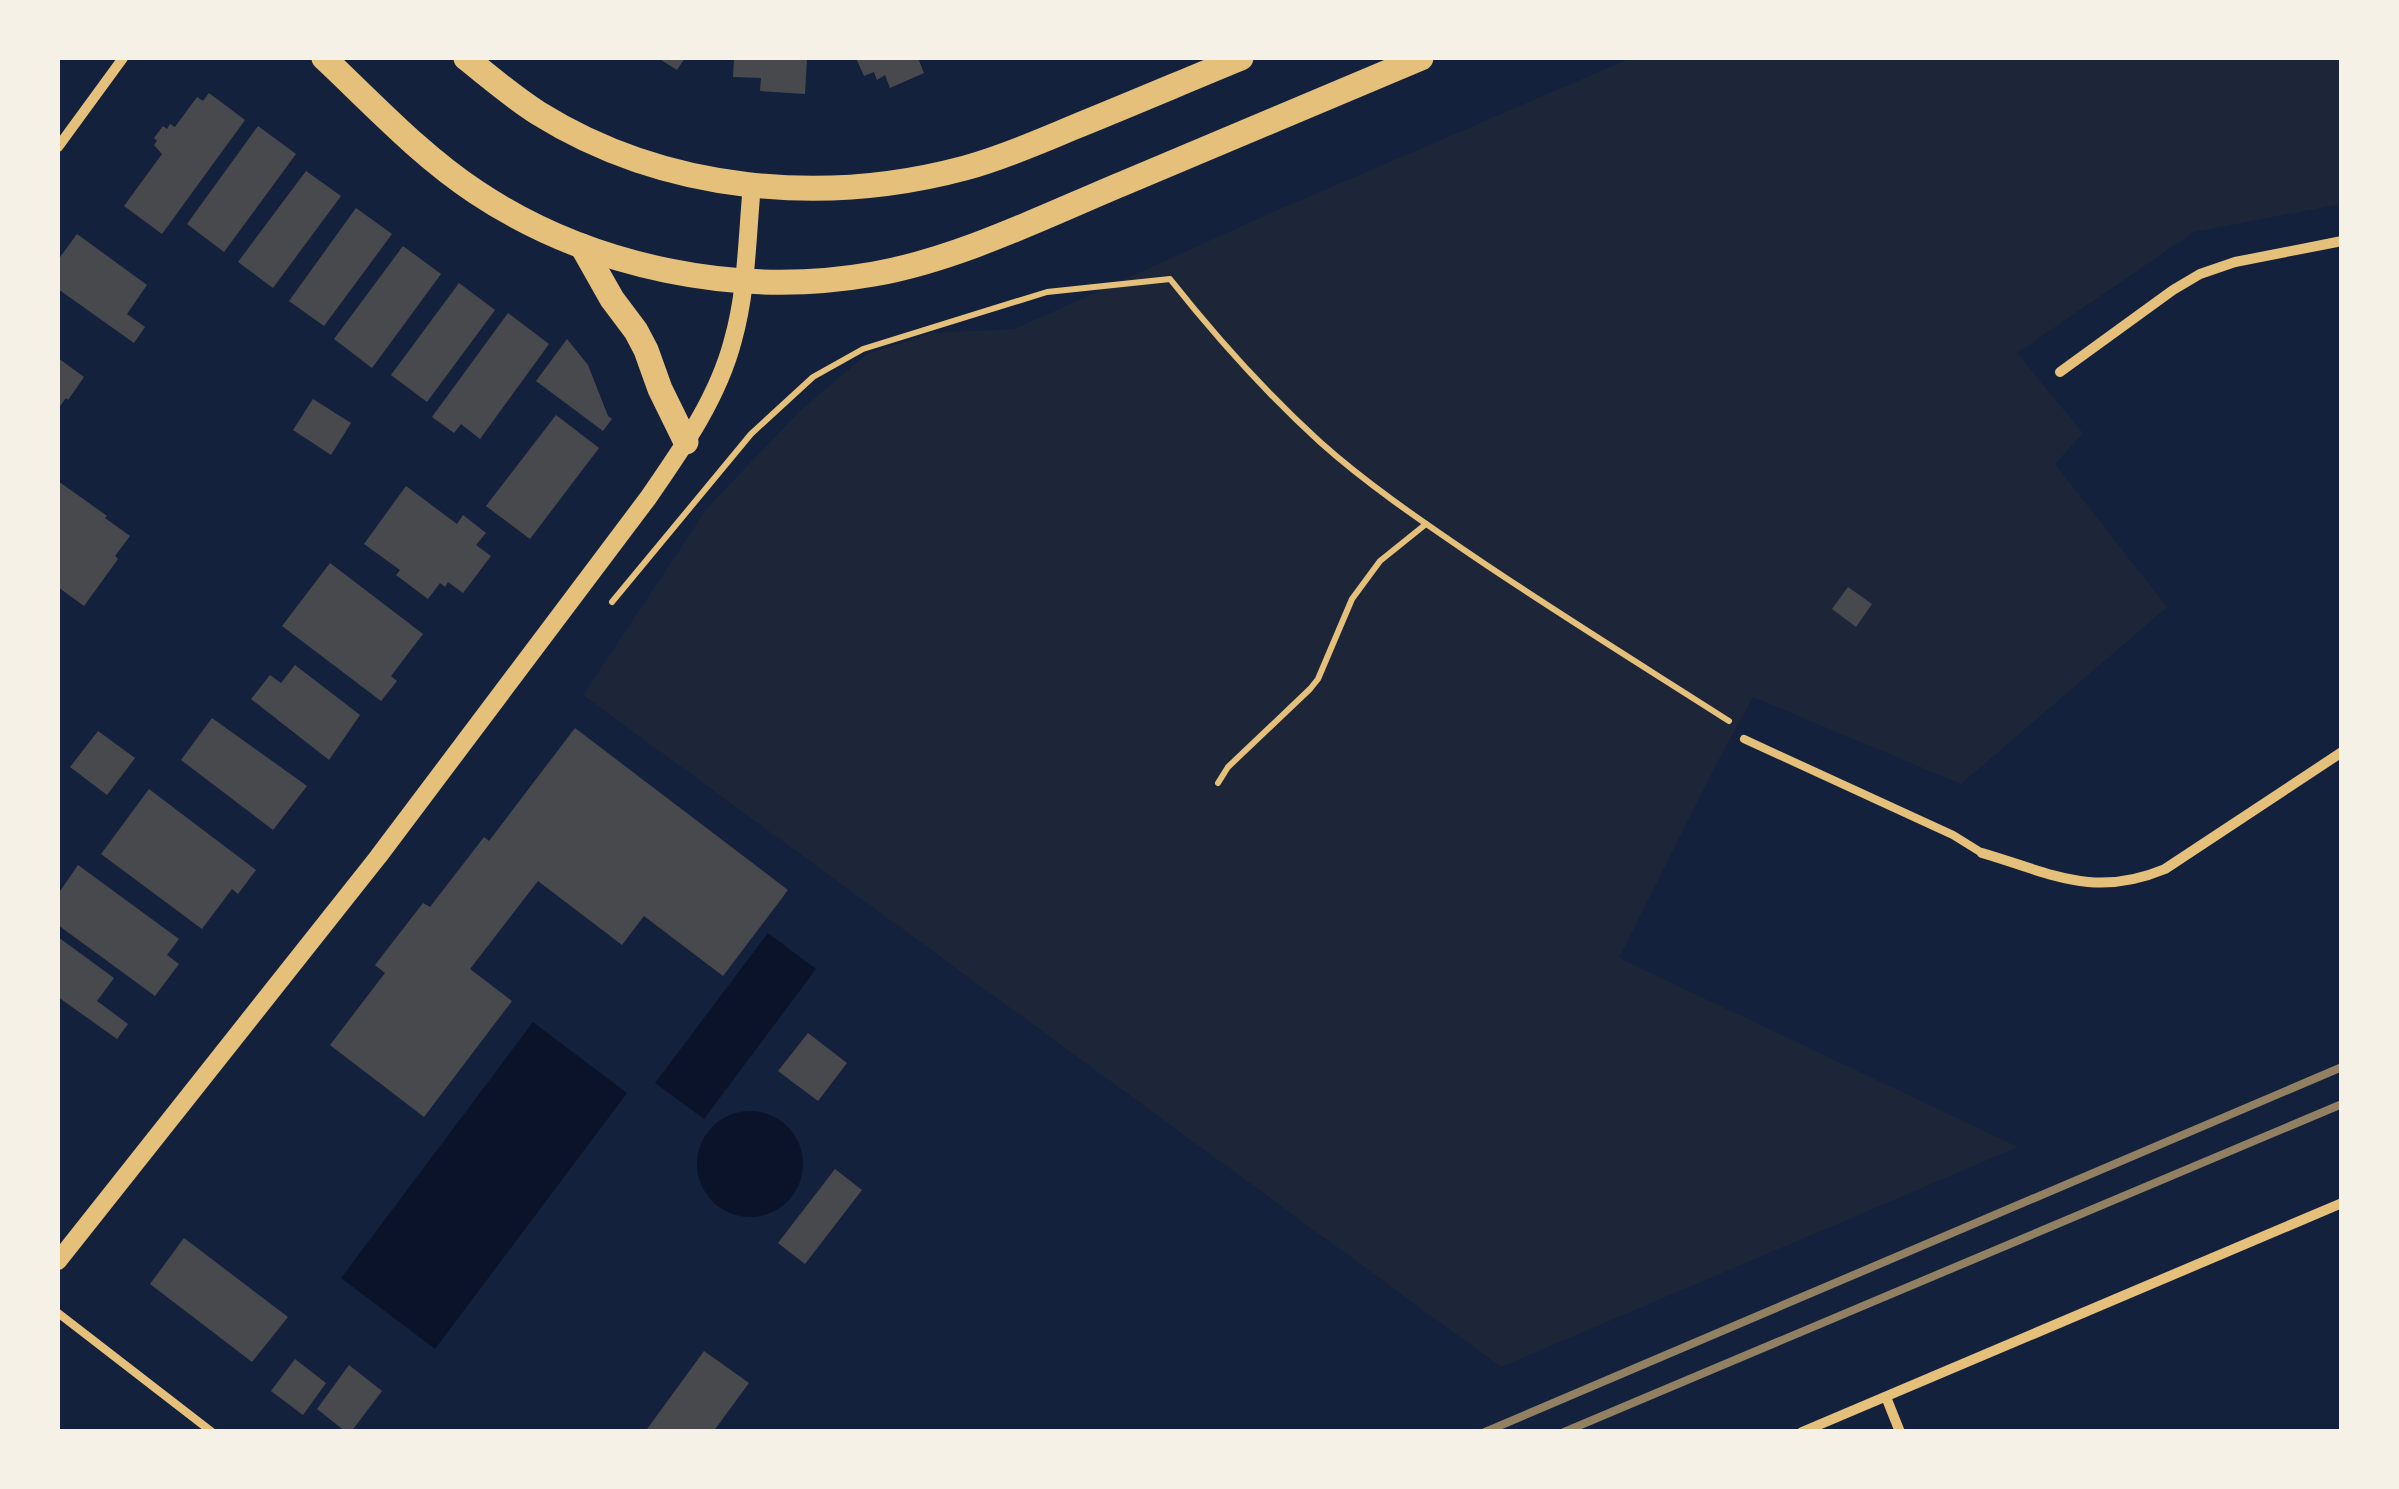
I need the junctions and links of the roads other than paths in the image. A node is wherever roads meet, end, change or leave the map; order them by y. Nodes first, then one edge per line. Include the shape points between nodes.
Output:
1 (123, 58) edge
2 (324, 58) edge
3 (466, 58) edge
4 (1241, 58) edge
5 (1421, 58) edge
6 (58, 147) edge
7 (752, 186) junction
8 (2342, 241) edge
9 (582, 246) junction
10 (743, 281) junction
11 (2060, 372) dead end
12 (686, 442) junction
13 (1744, 739) road end
14 (2340, 757) edge
15 (1982, 853) joint
16 (2342, 1203) edge
17 (58, 1261) edge
18 (58, 1313) edge
19 (1886, 1398) junction
20 (205, 1429) edge
21 (1802, 1432) edge
22 (1900, 1432) edge

1 - 6 street
2 - 9 main road via 449,173 512,214
3 - 7 main road via 538,112 606,148
4 - 7 main road via 968,167 880,186
5 - 10 main road via 960,250 877,274
7 - 10 street
8 - 11 street via 2200,274
9 - 10 main road via 666,270
9 - 12 main road via 646,350
10 - 12 street via 734,340
12 - 17 street via 378,857
13 - 15 lane
14 - 15 street via 2147,876 2082,883
16 - 19 street
18 - 20 lane
19 - 21 street
19 - 22 street

